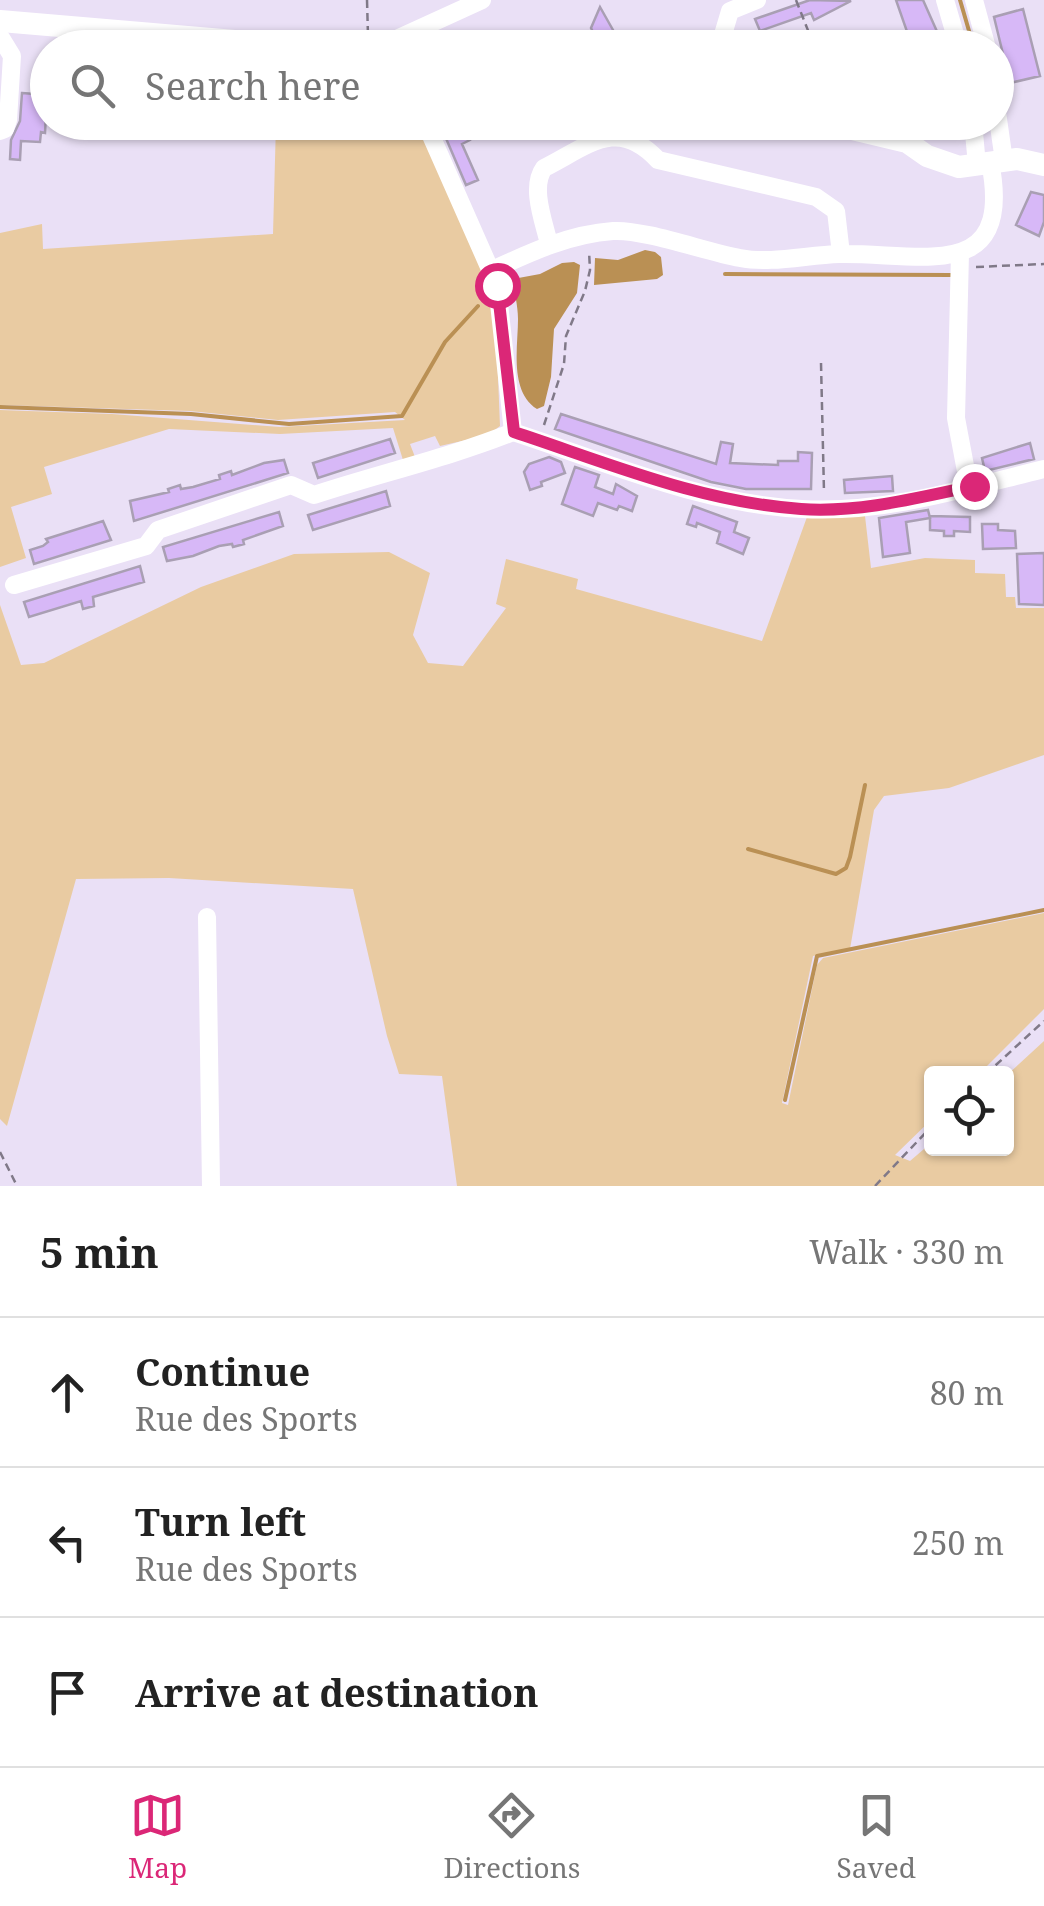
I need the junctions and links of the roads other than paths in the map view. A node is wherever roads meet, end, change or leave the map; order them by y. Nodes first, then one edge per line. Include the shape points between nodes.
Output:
1 (482, 0) edge
2 (757, 0) edge
3 (944, 0) edge
4 (974, 0) edge
5 (4, 30) edge
6 (416, 30) edge
7 (724, 30) edge
8 (953, 30) edge
9 (982, 30) edge
10 (30, 31) edge
11 (0, 131) edge
12 (433, 140) edge
13 (598, 140) edge
14 (631, 140) edge
15 (899, 140) edge
16 (980, 140) edge
17 (992, 140) edge
18 (990, 163) junction
19 (1044, 165) edge
20 (548, 244) junction
21 (841, 254) junction
22 (959, 260) junction
23 (490, 270) junction
24 (514, 432) junction
25 (1044, 469) edge
26 (970, 487) junction
27 (14, 586) dead end
28 (207, 918) dead end
29 (211, 1186) edge

1 - 6 street
2 - 7 street via 730,11
3 - 8 street
4 - 9 street
5 - 10 main road
5 - 11 street via 12,56 8,120
12 - 23 street
13 - 20 street via 539,174
14 - 21 street via 658,160 816,197 836,211
15 - 18 main road via 948,165
16 - 18 street
17 - 18 street
18 - 19 main road
18 - 22 street via 995,215
20 - 21 street via 616,231 745,260
20 - 23 street
21 - 22 street
22 - 26 street via 956,418
23 - 24 street
24 - 26 street via 682,488 803,510 878,506
24 - 27 street via 314,495 291,485 158,530 146,546
25 - 26 street
28 - 29 street

